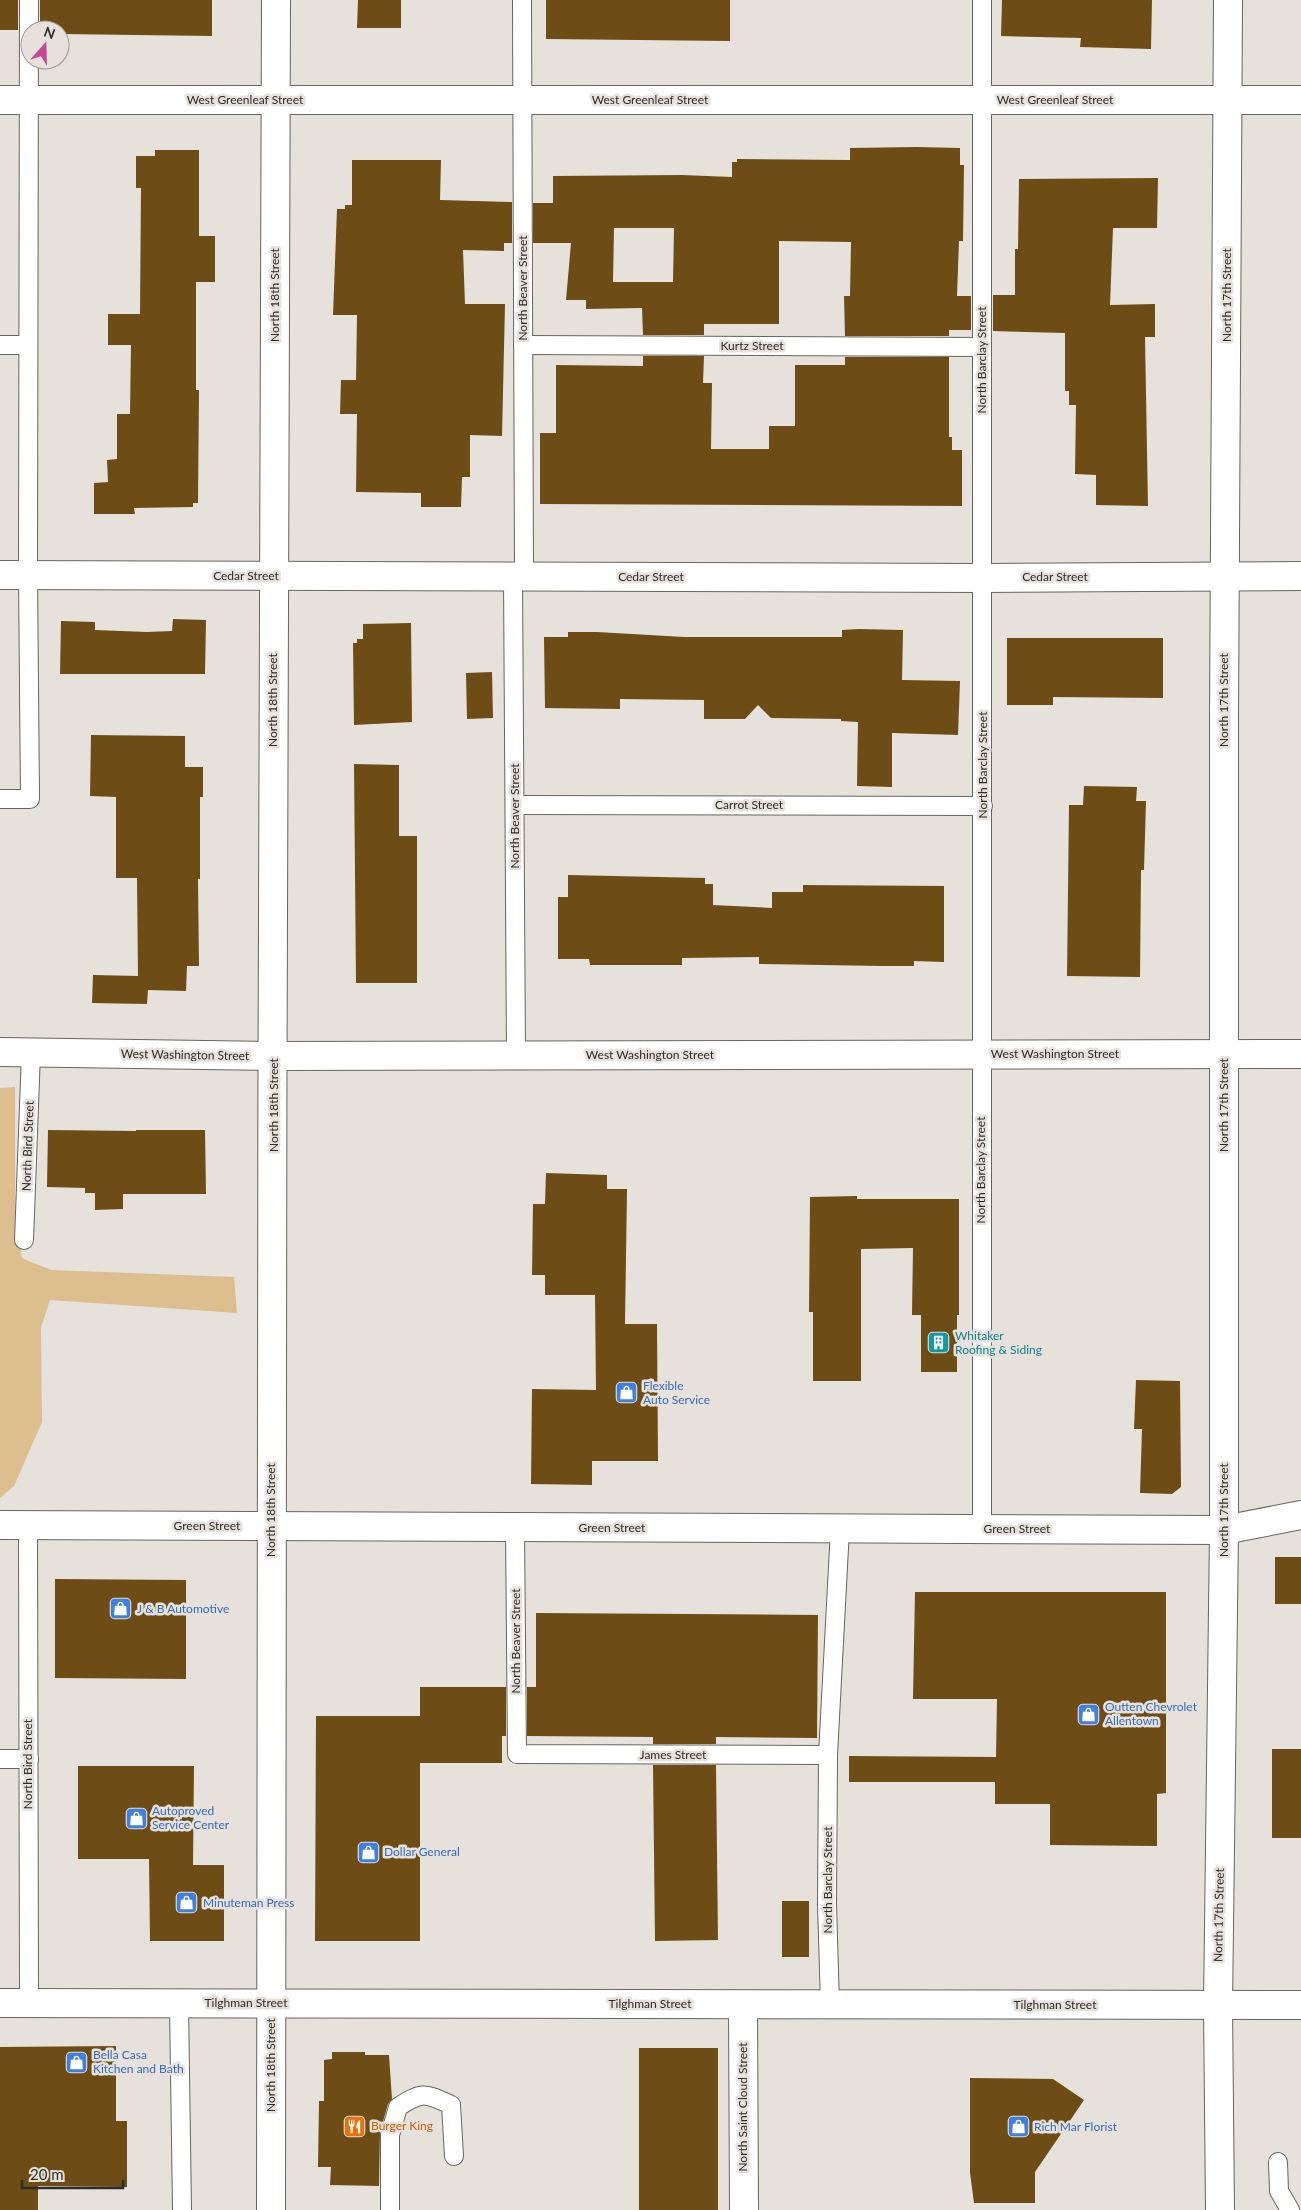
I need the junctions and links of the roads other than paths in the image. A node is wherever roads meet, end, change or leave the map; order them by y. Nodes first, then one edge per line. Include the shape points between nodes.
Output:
1 (28, 0) edge
2 (276, 0) edge
3 (522, 0) edge
4 (982, 0) edge
5 (1228, 0) edge
6 (0, 100) edge
7 (28, 100) junction
8 (523, 100) junction
9 (981, 100) junction
10 (1228, 100) junction
11 (1301, 100) edge
12 (276, 101) junction
13 (0, 345) edge
14 (28, 345) junction
15 (523, 345) junction
16 (982, 347) junction
17 (0, 576) edge
18 (28, 576) junction
19 (273, 576) junction
20 (518, 576) junction
21 (1225, 576) junction
22 (1301, 576) edge
23 (983, 578) junction
24 (0, 800) edge
25 (515, 805) junction
26 (982, 806) junction
27 (0, 1052) edge
28 (31, 1053) junction
29 (982, 1054) junction
30 (1224, 1054) junction
31 (1301, 1054) edge
32 (516, 1055) junction
33 (274, 1056) junction
34 (24, 1240) dead end
35 (1301, 1515) edge
36 (0, 1525) edge
37 (28, 1526) junction
38 (270, 1527) junction
39 (515, 1528) junction
40 (840, 1529) junction
41 (982, 1529) junction
42 (1224, 1530) junction
43 (517, 1754) joint
44 (828, 1755) junction
45 (0, 1759) edge
46 (28, 1759) junction
47 (179, 2002) junction
48 (0, 2003) edge
49 (29, 2003) junction
50 (271, 2003) junction
51 (743, 2004) junction
52 (830, 2005) junction
53 (1301, 2005) edge
54 (1218, 2006) junction
55 (454, 2156) dead end
56 (1278, 2162) dead end
57 (182, 2210) edge
58 (271, 2210) edge
59 (390, 2210) edge
60 (744, 2210) edge
61 (1220, 2210) edge
62 (1290, 2210) edge

1 - 7 lane
2 - 12 street, North 18th Street
3 - 8 lane, North Beaver Street
4 - 9 lane, North Barclay Street
5 - 10 street, North 17th Street
6 - 7 street, West Greenleaf Street
7 - 12 street, West Greenleaf Street
7 - 14 lane
8 - 9 street, West Greenleaf Street
8 - 12 street, West Greenleaf Street
8 - 15 lane, North Beaver Street
9 - 10 street, West Greenleaf Street
9 - 16 lane, North Barclay Street
10 - 11 street, West Greenleaf Street
10 - 21 street, North 17th Street
12 - 19 street, North 18th Street
13 - 14 lane
14 - 18 lane
15 - 16 lane, Kurtz Street
15 - 20 lane, North Beaver Street
16 - 23 lane, North Barclay Street
17 - 18 street, Cedar Street
18 - 19 street, Cedar Street
18 - 24 lane via 30,799
19 - 20 street, Cedar Street
19 - 33 street, North 18th Street
20 - 23 street, Cedar Street
20 - 25 lane, North Beaver Street
21 - 22 street, Cedar Street
21 - 23 street, Cedar Street
21 - 30 street, North 17th Street
23 - 26 lane, North Barclay Street
25 - 26 lane, Carrot Street
25 - 32 lane, North Beaver Street
26 - 29 lane, North Barclay Street
27 - 28 street, West Washington Street
28 - 33 street, West Washington Street
28 - 34 lane, North Bird Street
29 - 30 street, West Washington Street
29 - 32 street, West Washington Street
29 - 41 lane, North Barclay Street
30 - 31 street, West Washington Street
30 - 42 street, North 17th Street
32 - 33 street, West Washington Street
33 - 38 street, North 18th Street
35 - 42 street, Green Street
36 - 37 street, Green Street
37 - 38 street, Green Street
37 - 46 lane, North Bird Street
38 - 39 street, Green Street
38 - 50 street, North 18th Street
39 - 40 street, Green Street
39 - 43 lane, North Beaver Street
40 - 41 street, Green Street
40 - 44 lane, North Barclay Street
41 - 42 street, Green Street
42 - 54 street, North 17th Street
43 - 44 lane, James Street
44 - 52 lane, North Barclay Street
45 - 46 lane
46 - 49 lane, North Bird Street
47 - 49 street, Tilghman Street
47 - 50 street, Tilghman Street
47 - 57 lane
48 - 49 street, Tilghman Street
50 - 51 street, Tilghman Street
50 - 58 street, North 18th Street
51 - 52 street, Tilghman Street
51 - 60 street, North Saint Cloud Street
52 - 54 street, Tilghman Street
53 - 54 street, Tilghman Street
54 - 61 street, North 17th Street
55 - 59 lane via 451,2105 431,2096 416,2095 398,2107 390,2135
56 - 62 lane via 1279,2191

